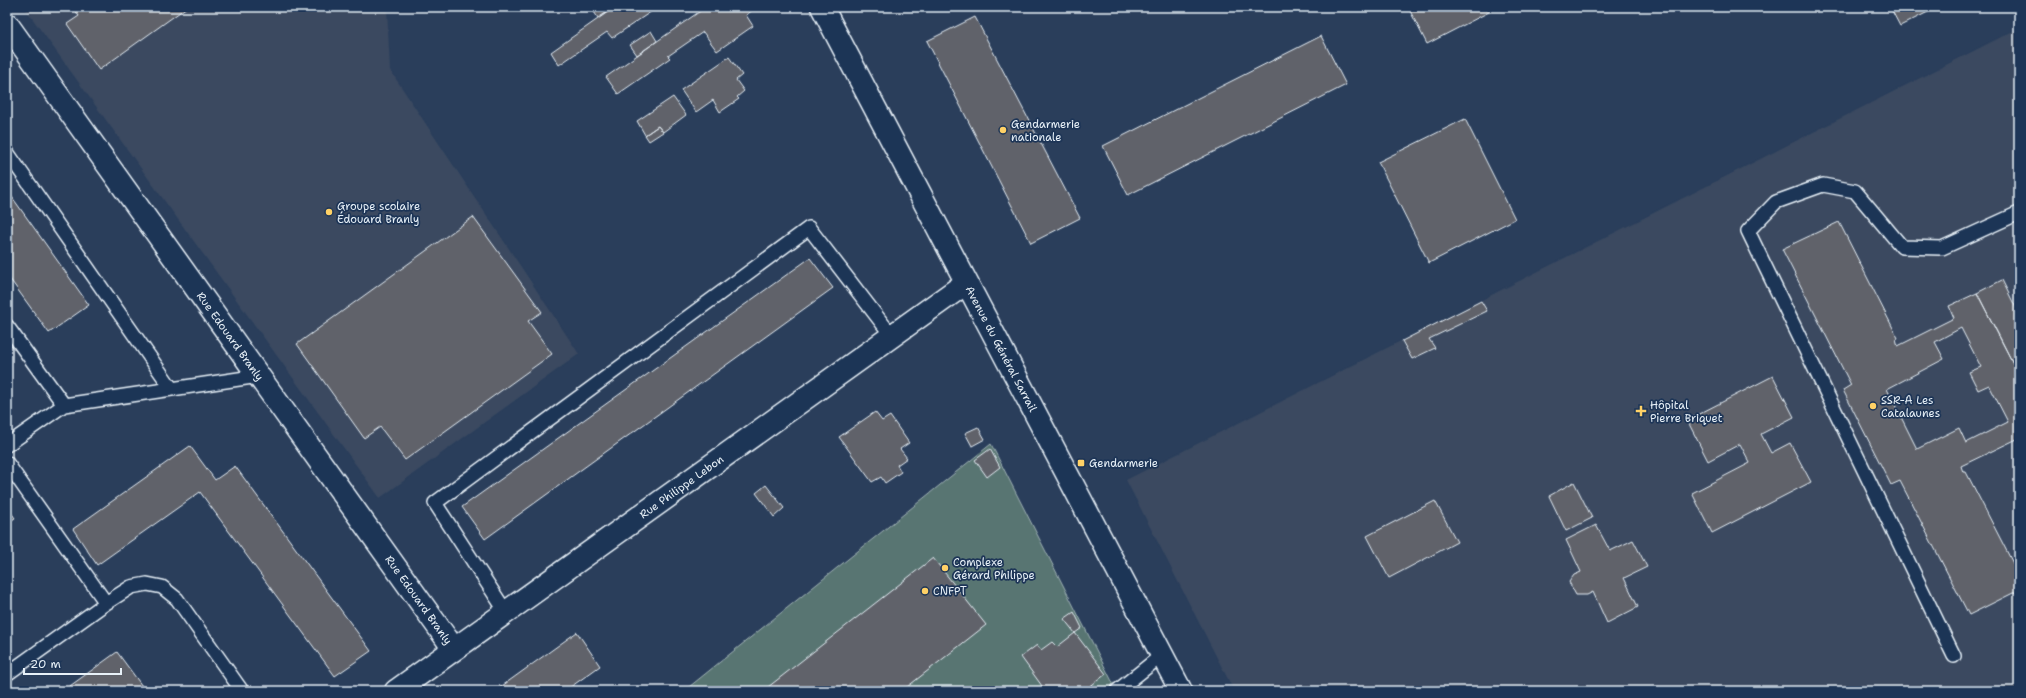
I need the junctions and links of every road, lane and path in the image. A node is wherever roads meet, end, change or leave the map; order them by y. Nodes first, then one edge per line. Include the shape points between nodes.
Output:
1 (822, 7) edge
2 (7, 24) edge
3 (7, 152) edge
4 (2019, 213) edge
5 (966, 282) junction
6 (7, 326) edge
7 (892, 336) junction
8 (259, 376) junction
9 (172, 389) junction
10 (64, 406) junction
11 (7, 445) edge
12 (7, 463) edge
13 (106, 603) junction
14 (506, 612) junction
15 (454, 649) junction
16 (1162, 655) junction
17 (1954, 656) dead end
18 (7, 674) edge
19 (242, 691) edge
20 (396, 691) edge
21 (1118, 691) edge
22 (1181, 691) edge

1 - 5 street, Avenue du Général Sarrail
2 - 8 street, Rue Edouard Branly
3 - 9 lane
4 - 17 lane via 1942,248 1902,247 1855,191 1823,185 1776,202 1748,231
5 - 7 street, Rue Philippe Lebon
5 - 16 street, Avenue du Général Sarrail
6 - 10 lane
7 - 14 street, Rue Philippe Lebon
7 - 14 lane via 808,228 435,503
8 - 9 lane
8 - 15 street, Rue Edouard Branly
9 - 10 lane
10 - 11 lane
12 - 13 lane
13 - 18 lane
13 - 19 lane via 131,587 147,584 162,587 177,599
14 - 15 street, Rue Philippe Lebon
15 - 20 street, Rue Philippe Lebon
16 - 21 lane
16 - 22 street, Avenue du Général Sarrail

